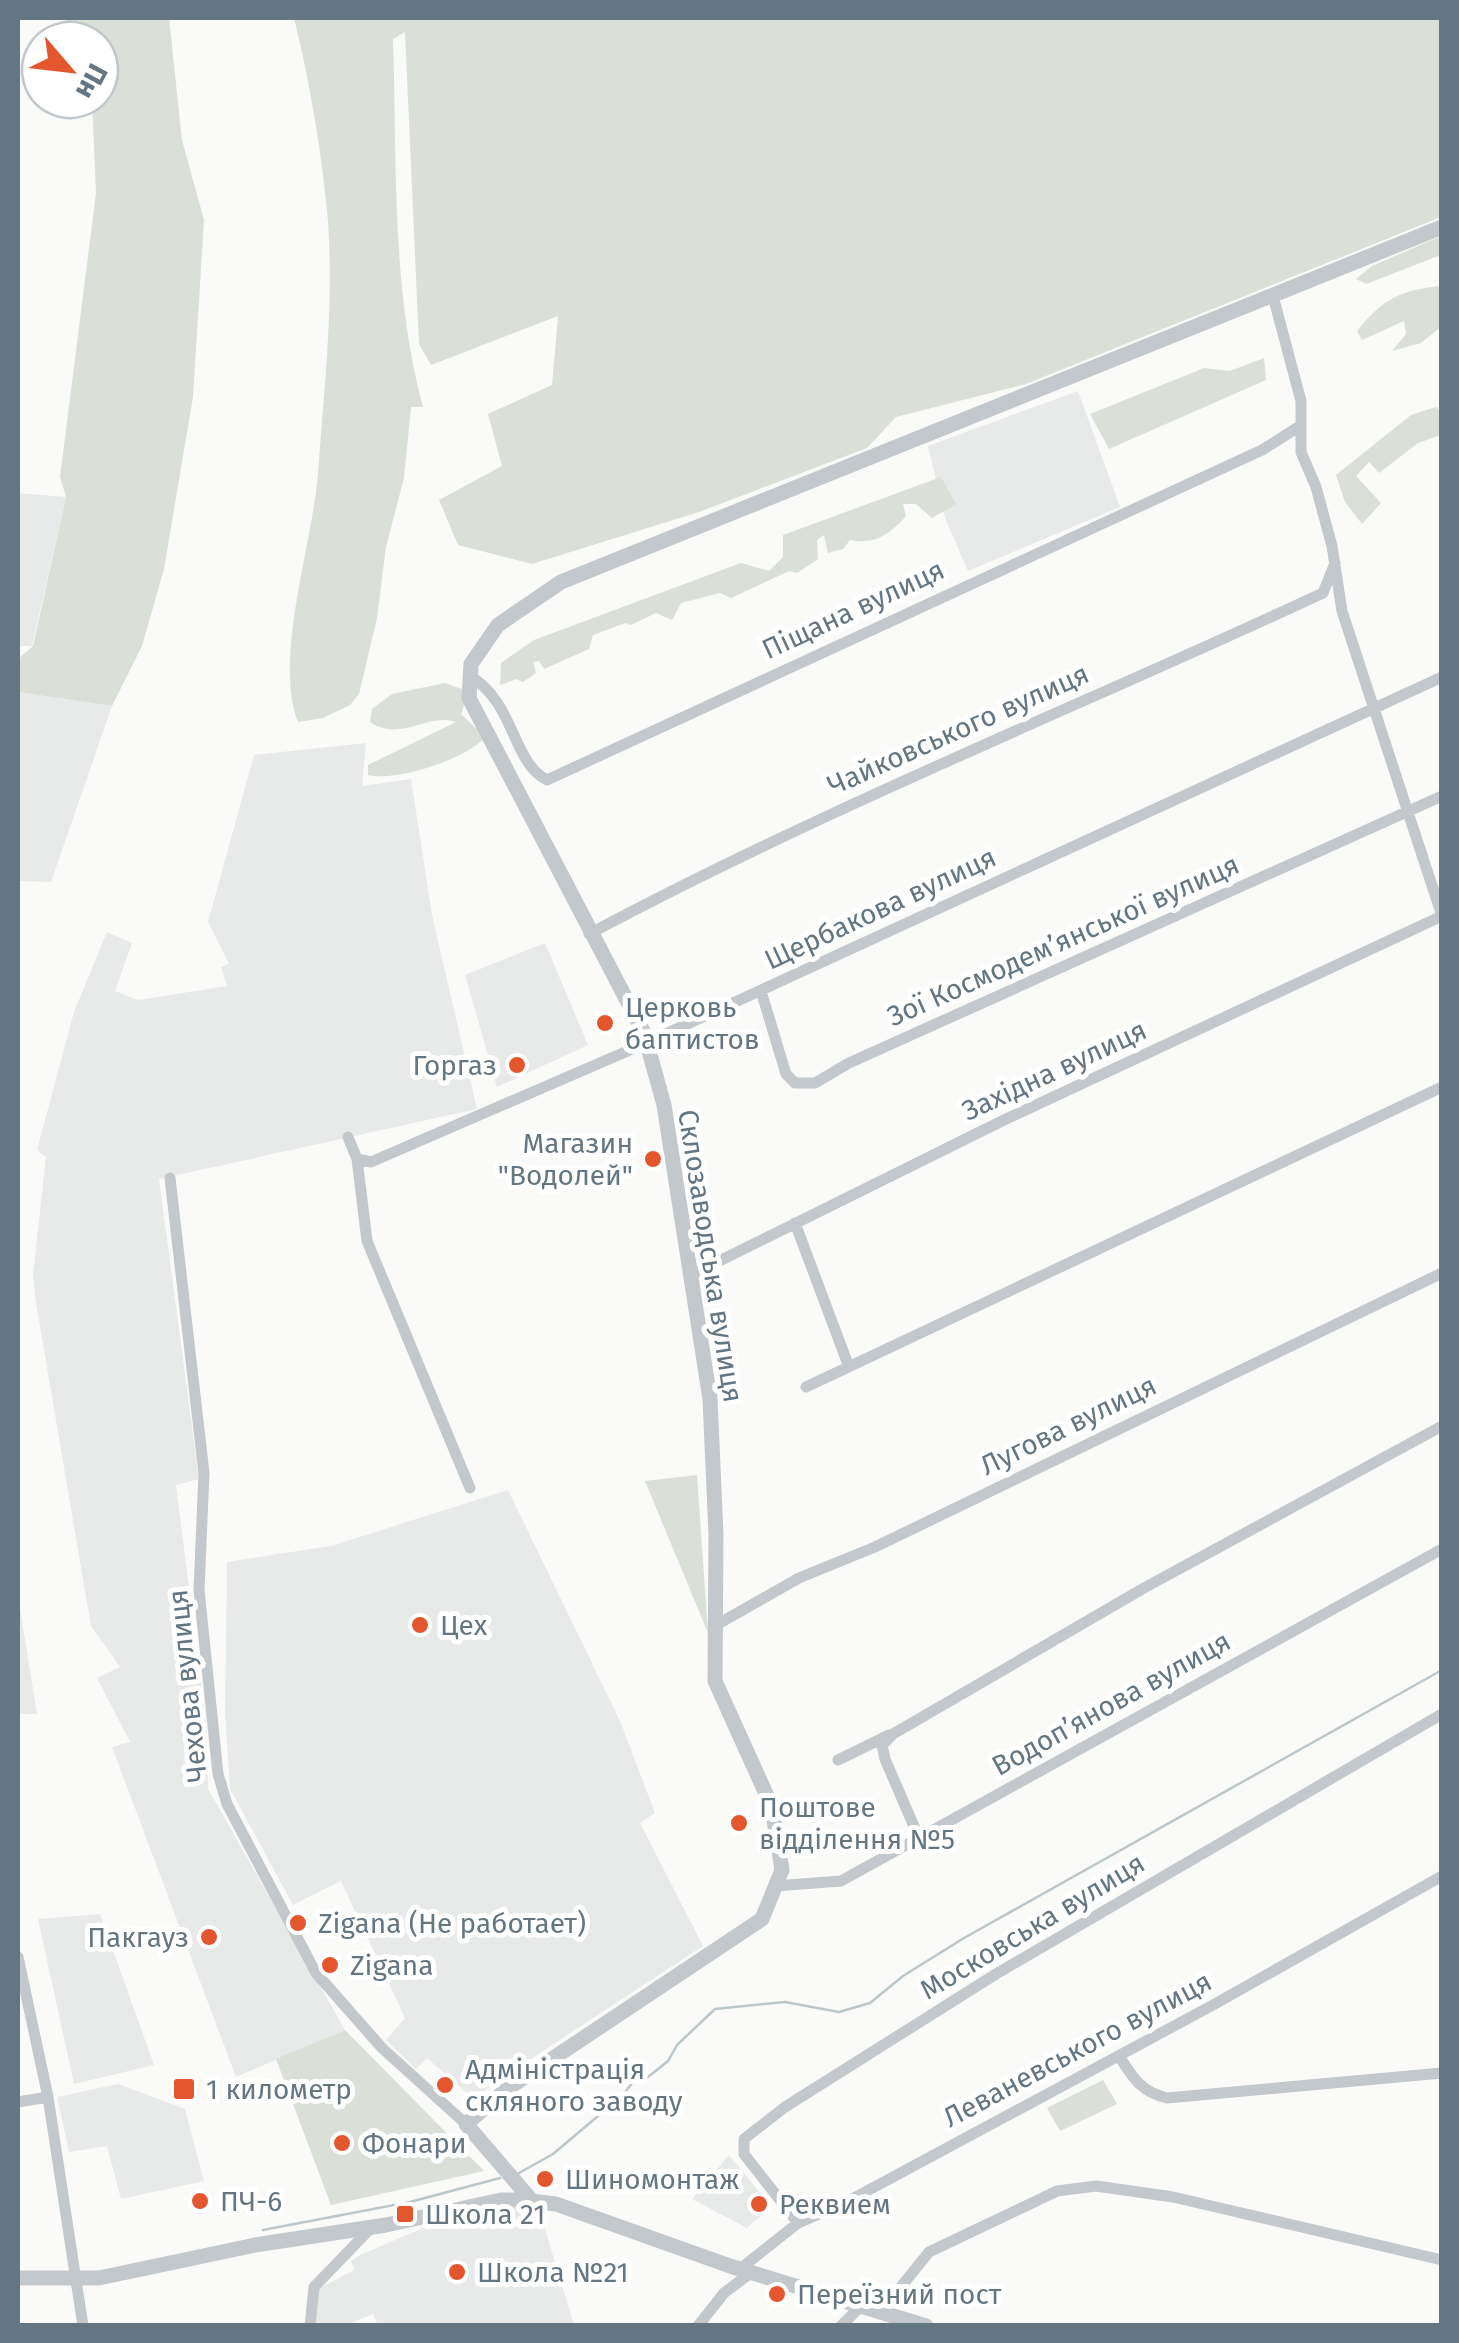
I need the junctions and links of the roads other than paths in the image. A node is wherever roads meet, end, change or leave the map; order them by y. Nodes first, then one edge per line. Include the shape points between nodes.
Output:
1 (1442, 227) edge
2 (1273, 296) junction
3 (1300, 426) junction
4 (1278, 441) junction
5 (1300, 452) junction
6 (1336, 563) junction
7 (1323, 593) junction
8 (1342, 611) junction
9 (471, 670) junction
10 (1442, 677) edge
11 (1372, 710) junction
12 (1442, 796) edge
13 (1406, 812) junction
14 (1442, 916) edge
15 (589, 934) junction
16 (760, 991) junction
17 (646, 1043) junction
18 (1442, 1087) edge
19 (348, 1138) dead end
20 (356, 1159) junction
21 (170, 1178) dead end
22 (796, 1223) junction
23 (1442, 1273) edge
24 (691, 1275) junction
25 (849, 1367) junction
26 (806, 1387) dead end
27 (1442, 1426) edge
28 (470, 1488) dead end
29 (1442, 1549) edge
30 (718, 1624) junction
31 (1442, 1714) edge
32 (892, 1734) junction
33 (838, 1760) dead end
34 (919, 1838) junction
35 (1442, 1876) edge
36 (776, 1886) junction
37 (18, 1957) edge
38 (1118, 2056) junction
39 (1442, 2074) edge
40 (48, 2097) junction
41 (18, 2102) edge
42 (466, 2124) junction
43 (532, 2200) junction
44 (798, 2224) junction
45 (373, 2226) junction
46 (1442, 2260) edge
47 (746, 2270) junction
48 (78, 2276) junction
49 (18, 2278) edge
50 (862, 2304) junction
51 (888, 2313) junction
52 (844, 2323) edge
53 (84, 2326) edge
54 (310, 2326) edge
55 (698, 2326) edge
56 (829, 2326) edge
57 (926, 2326) edge

1 - 2 street
2 - 3 street via 1302,402
2 - 9 street via 561,582 498,626
3 - 4 street, Піщана вулиця
3 - 5 street
4 - 5 street
4 - 9 street, Піщана вулиця via 547,780 531,772 491,688
5 - 6 street
6 - 7 street
6 - 8 street
7 - 8 street
7 - 15 street, Чайковського вулиця via 887,787
8 - 11 street
9 - 15 street, Склозаводська вулиця via 469,698
10 - 11 street, Щербакова вулиця
11 - 13 street
11 - 16 street, Щербакова вулиця
12 - 13 street, Зої Космодем’янської вулиця
13 - 14 street
13 - 16 street, Зої Космодем’янської вулиця via 814,1083 786,1074
14 - 22 street, Західна вулиця
15 - 17 street, Склозаводська вулиця
16 - 17 street, Щербакова вулиця
17 - 20 street, Щербакова вулиця via 371,1162
17 - 24 street, Склозаводська вулиця via 664,1105
18 - 25 street
19 - 20 street
20 - 28 street via 367,1242
21 - 42 street, Чехова вулиця via 204,1472 199,1590 218,1774 227,1804 316,1973 382,2048
22 - 24 street, Західна вулиця
22 - 25 street
23 - 30 street, Лугова вулиця via 798,1578
24 - 30 street, Склозаводська вулиця via 710,1399
25 - 26 street
27 - 32 street
29 - 34 street, Водоп’янова вулиця
30 - 36 street, Склозаводська вулиця via 715,1681 772,1807 782,1870
31 - 44 street, Московська вулиця via 996,1974 784,2107 744,2139 744,2154
32 - 33 street
32 - 34 street via 882,1745 884,1758
34 - 36 street, Водоп’янова вулиця via 841,1881
35 - 38 street, Леваневського вулиця
36 - 42 street via 762,1919 539,2067
37 - 40 street
38 - 39 street via 1148,2094 1167,2098
38 - 44 street, Леваневського вулиця
40 - 41 street
40 - 48 street
42 - 43 street, Чехова вулиця
43 - 45 street via 501,2200
43 - 47 street
44 - 47 street, Леваневського вулиця
45 - 48 street via 99,2278
45 - 54 street via 314,2287
46 - 51 street via 1173,2197 1096,2186 1057,2190 928,2252
47 - 50 street
47 - 55 street, Леваневського вулиця
48 - 49 street
48 - 53 street
50 - 51 street
50 - 52 street
51 - 57 street
52 - 56 street

